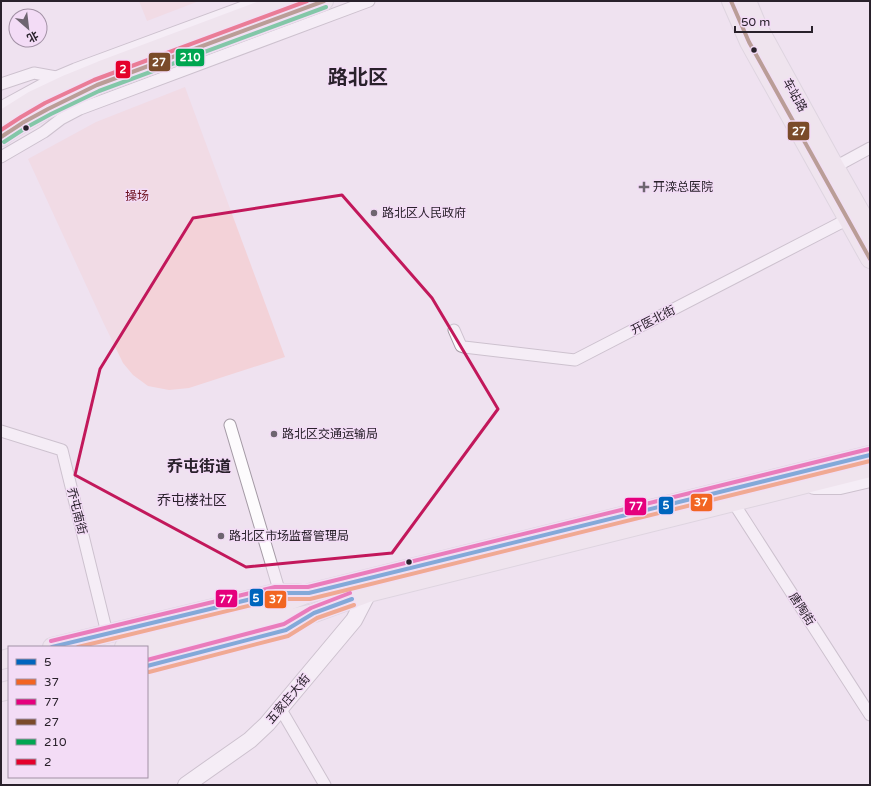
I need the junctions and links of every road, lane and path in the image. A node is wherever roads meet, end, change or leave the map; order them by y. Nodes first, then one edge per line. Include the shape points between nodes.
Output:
1 (259, 1) edge
2 (285, 1) edge
3 (324, 1) edge
4 (369, 1) edge
5 (731, 1) edge
6 (747, 1) edge
7 (62, 80) junction
8 (1, 84) edge
9 (1, 107) edge
10 (1, 120) edge
11 (1, 137) edge
12 (870, 148) edge
13 (1, 157) edge
14 (835, 167) junction
15 (848, 219) junction
16 (870, 229) edge
17 (870, 258) edge
18 (454, 330) dead end
19 (230, 425) dead end
20 (1, 430) edge
21 (870, 455) edge
22 (870, 468) edge
23 (870, 479) edge
24 (801, 486) junction
25 (733, 502) junction
26 (280, 593) junction
27 (368, 593) junction
28 (309, 594) junction
29 (314, 613) junction
30 (107, 633) junction
31 (56, 646) edge
32 (128, 646) edge
33 (148, 654) edge
34 (148, 666) edge
35 (280, 708) junction
36 (870, 715) edge
37 (186, 785) edge
38 (325, 785) edge

1 - 7 street via 90,63
2 - 7 main road via 108,67
3 - 11 main road via 97,85 47,109
4 - 13 street via 80,109
5 - 15 main road, 车站路 via 749,42
6 - 14 main road, 车站路 via 757,25
7 - 8 street via 34,74
7 - 9 street
7 - 10 main road
12 - 14 street
14 - 16 main road, 车站路
15 - 17 main road, 车站路
15 - 18 street, 开医北街 via 575,360 464,347 461,346
19 - 26 street
20 - 30 street, 乔屯南街 via 62,450
21 - 28 main road
22 - 24 main road
23 - 24 street via 840,486
24 - 25 main road
25 - 27 main road
25 - 36 street, 唐陶街
26 - 28 main road
26 - 30 main road
27 - 29 main road
27 - 35 street, 五家庄大街 via 354,620
28 - 32 main road via 267,609
29 - 33 main road
29 - 34 main road via 286,630
30 - 31 main road
35 - 37 street, 五家庄大街 via 250,740
35 - 38 street

